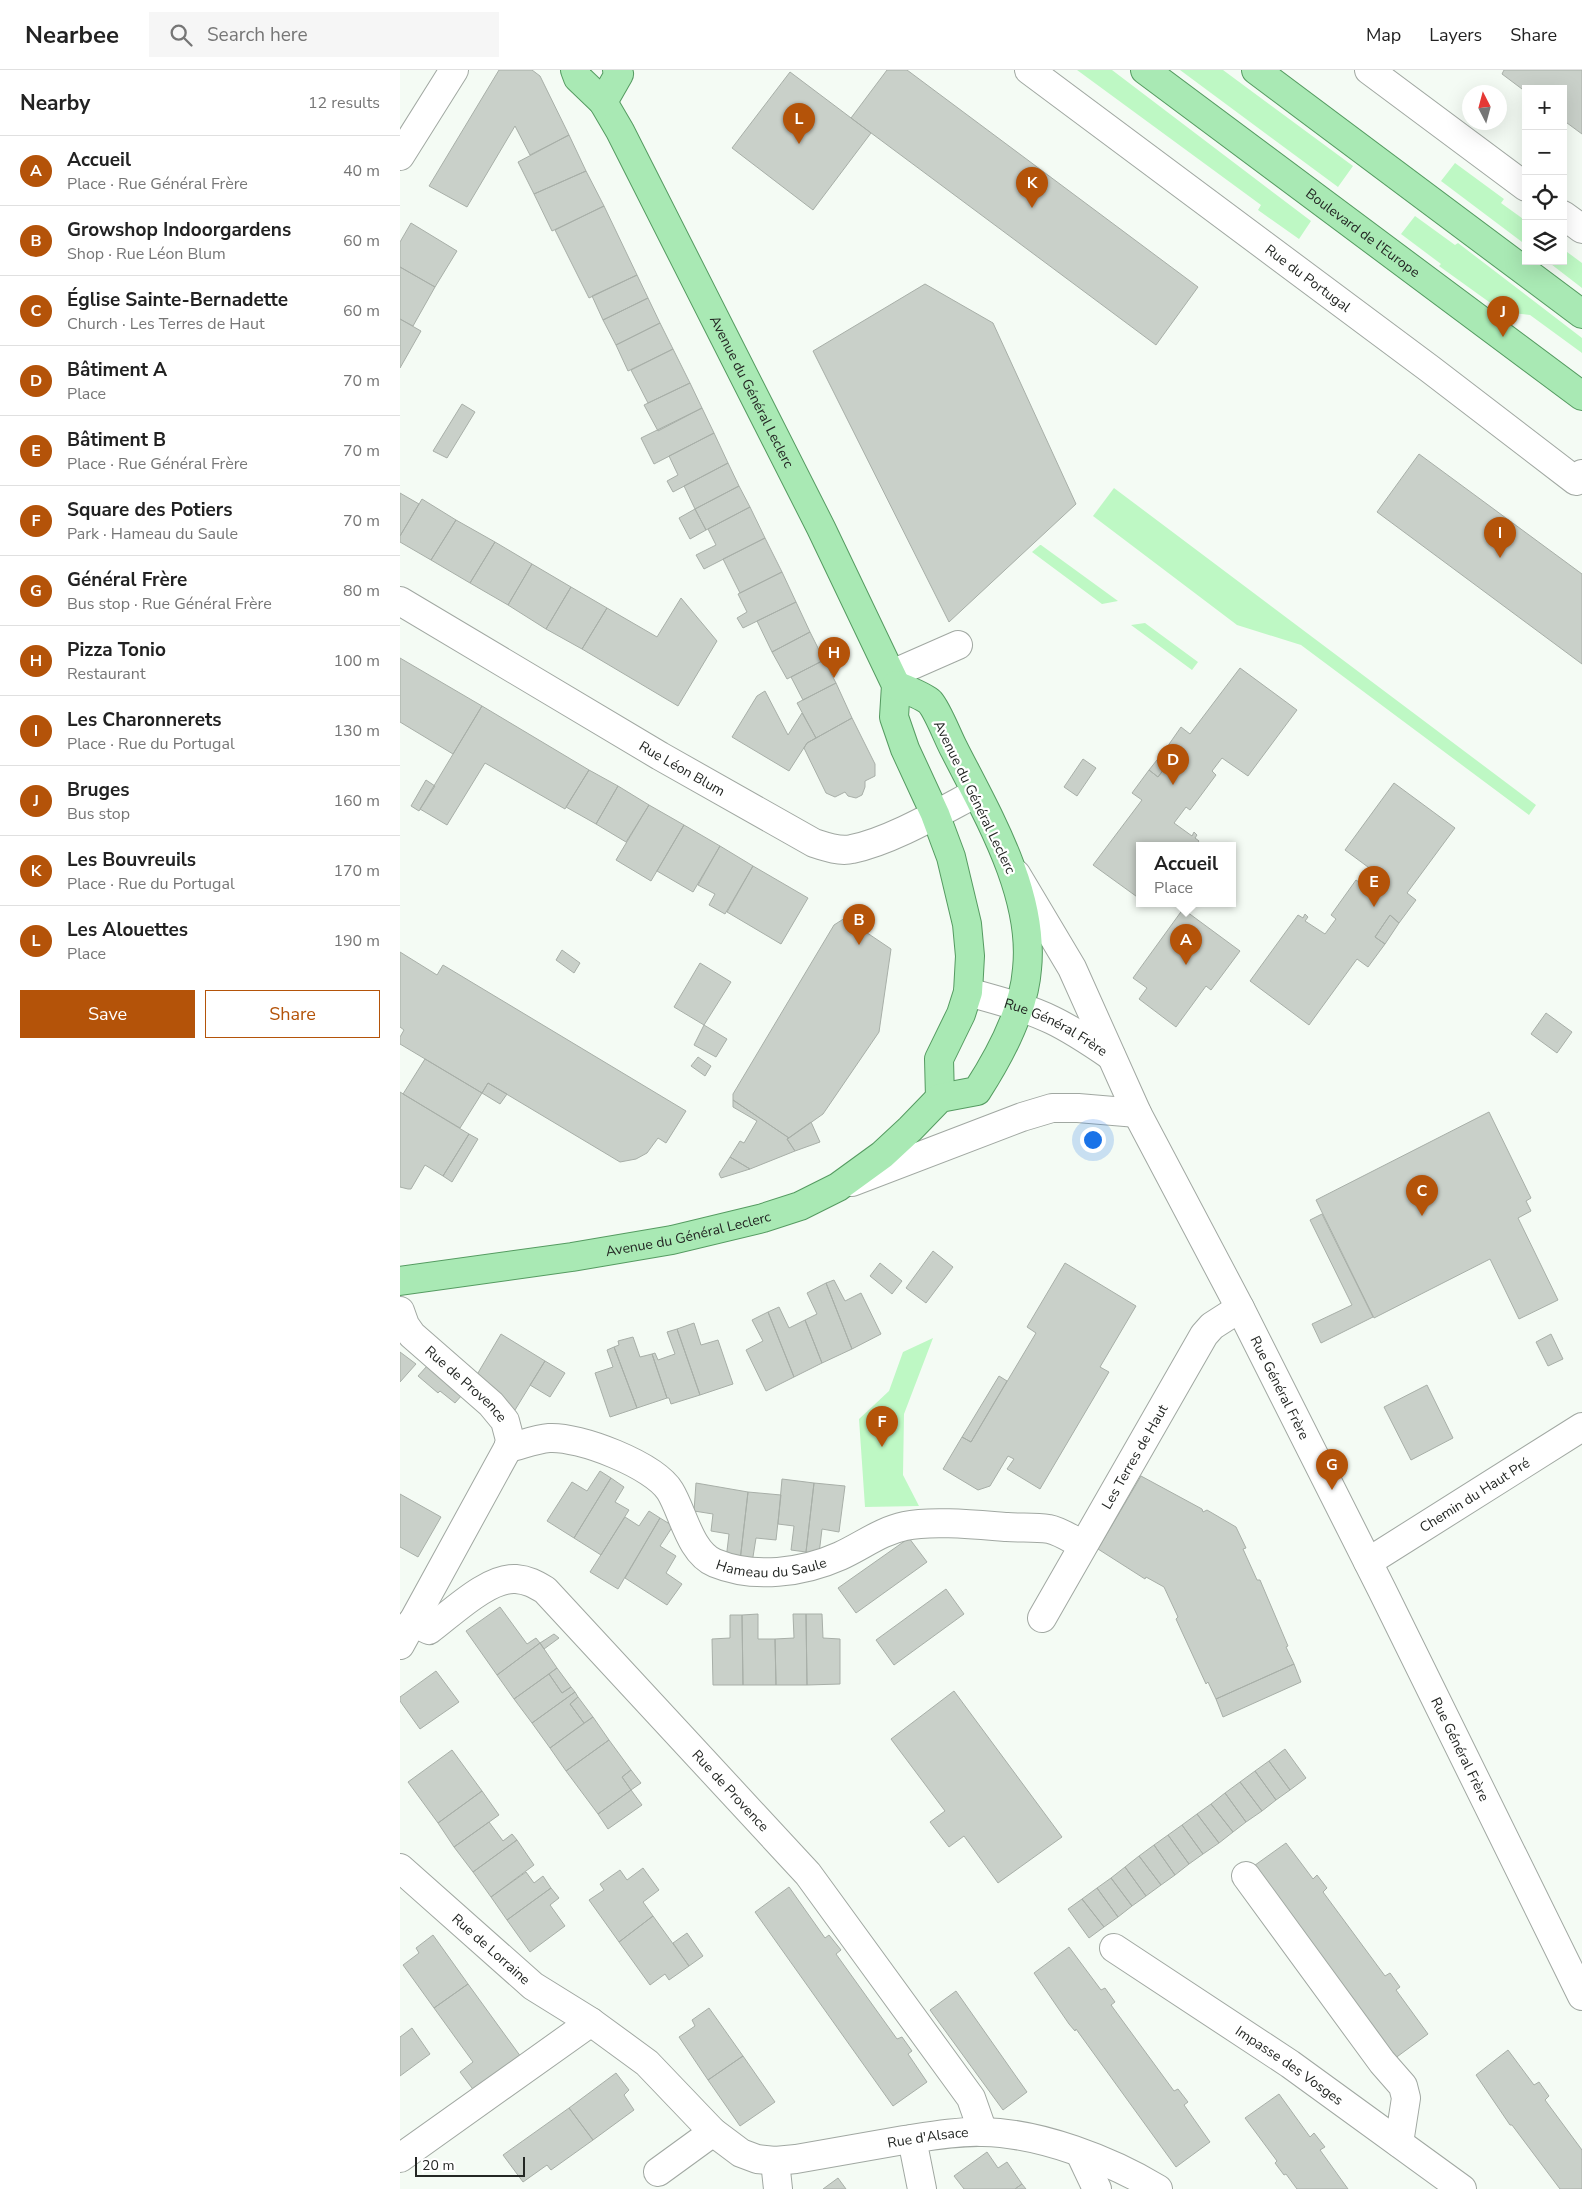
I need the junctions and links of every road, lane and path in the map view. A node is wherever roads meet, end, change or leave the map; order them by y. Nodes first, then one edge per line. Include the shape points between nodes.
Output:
1 (454, 70) edge
2 (575, 70) edge
3 (617, 70) edge
4 (1029, 70) edge
5 (1145, 70) edge
6 (1256, 70) edge
7 (1370, 70) edge
8 (603, 102) junction
9 (400, 156) edge
10 (1522, 183) edge
11 (1567, 217) edge
12 (1582, 228) edge
13 (1582, 314) edge
14 (1582, 396) edge
15 (1582, 474) edge
16 (400, 601) edge
17 (958, 645) dead end
18 (894, 680) junction
19 (976, 793) junction
20 (935, 814) junction
21 (1005, 855) junction
22 (968, 992) junction
23 (1018, 1007) junction
24 (1110, 1056) junction
25 (940, 1098) junction
26 (1137, 1113) junction
27 (838, 1187) junction
28 (400, 1281) edge
29 (1240, 1308) junction
30 (400, 1310) edge
31 (1582, 1427) edge
32 (508, 1448) junction
33 (1083, 1545) junction
34 (1368, 1562) junction
35 (1042, 1618) dead end
36 (406, 1634) edge
37 (400, 1868) edge
38 (1246, 1876) dead end
39 (1114, 1948) dead end
40 (1582, 1996) edge
41 (591, 2022) junction
42 (713, 2132) junction
43 (983, 2132) junction
44 (912, 2139) junction
45 (1399, 2143) junction
46 (1080, 2153) junction
47 (400, 2158) edge
48 (775, 2161) junction
49 (658, 2172) dead end
50 (778, 2189) edge
51 (922, 2189) edge
52 (1097, 2189) edge
53 (1158, 2189) edge
54 (1462, 2189) edge

1 - 9 street
2 - 8 main road, Avenue du Général Leclerc via 578,78
3 - 8 main road via 619,74
4 - 15 street, Rue du Portugal via 1430,368 1576,482
5 - 14 main road, Boulevard de l'Europe
6 - 13 main road
7 - 10 street
8 - 18 main road, Avenue du Général Leclerc
11 - 12 street
16 - 20 street, Rue Léon Blum via 660,756 814,843 851,850 899,833
17 - 18 street
18 - 19 main road, Avenue du Général Leclerc via 930,702
18 - 20 main road via 894,716
19 - 20 street, Rue Léon Blum
19 - 21 main road, Avenue du Général Leclerc
20 - 22 main road via 951,857 967,924 970,956
21 - 23 main road, Avenue du Général Leclerc via 1016,882 1026,936 1028,970
21 - 24 street via 1072,968
22 - 23 street, Rue Général Frère
22 - 25 main road via 939,1059
23 - 24 street, Rue Général Frère via 1078,1033
23 - 25 main road, Avenue du Général Leclerc via 1000,1054 977,1091
24 - 26 street, Rue Général Frère
25 - 27 main road, Avenue du Général Leclerc via 882,1155
26 - 27 street via 1052,1108
26 - 29 street, Rue Général Frère
27 - 28 main road, Avenue du Général Leclerc via 800,1206 763,1218 672,1240
29 - 33 street, Les Terres de Haut via 1204,1335
29 - 34 street, Rue Général Frère
30 - 32 street, Rue de Provence via 412,1335 491,1404 505,1421 510,1440
31 - 34 street, Chemin du Haut Pré
32 - 33 street, Hameau du Saule via 548,1438 567,1438 650,1471 671,1492 700,1553 713,1562 737,1570 767,1572 818,1564 907,1525 1050,1529
32 - 36 street, Rue de Provence
33 - 35 street, Les Terres de Haut
34 - 40 street, Rue Général Frère
36 - 43 street, Rue de Provence via 430,1630 490,1585 514,1578 530,1581 545,1590 808,1874 971,2098
37 - 41 street, Rue de Lorraine via 533,1986
38 - 45 street via 1402,2086 1406,2098
39 - 45 street, Impasse des Vosges via 1290,2064
41 - 42 street, Rue de Lorraine via 647,2063
41 - 47 street
42 - 48 street, Rue de Lorraine via 741,2153
42 - 49 street
43 - 44 street, Rue d'Alsace
43 - 46 street, Rue d'Alsace via 1019,2134
44 - 48 street, Rue d'Alsace
44 - 51 street
45 - 54 street, Impasse des Vosges
46 - 52 street
46 - 53 street, Rue d'Alsace via 1134,2174
48 - 50 street

